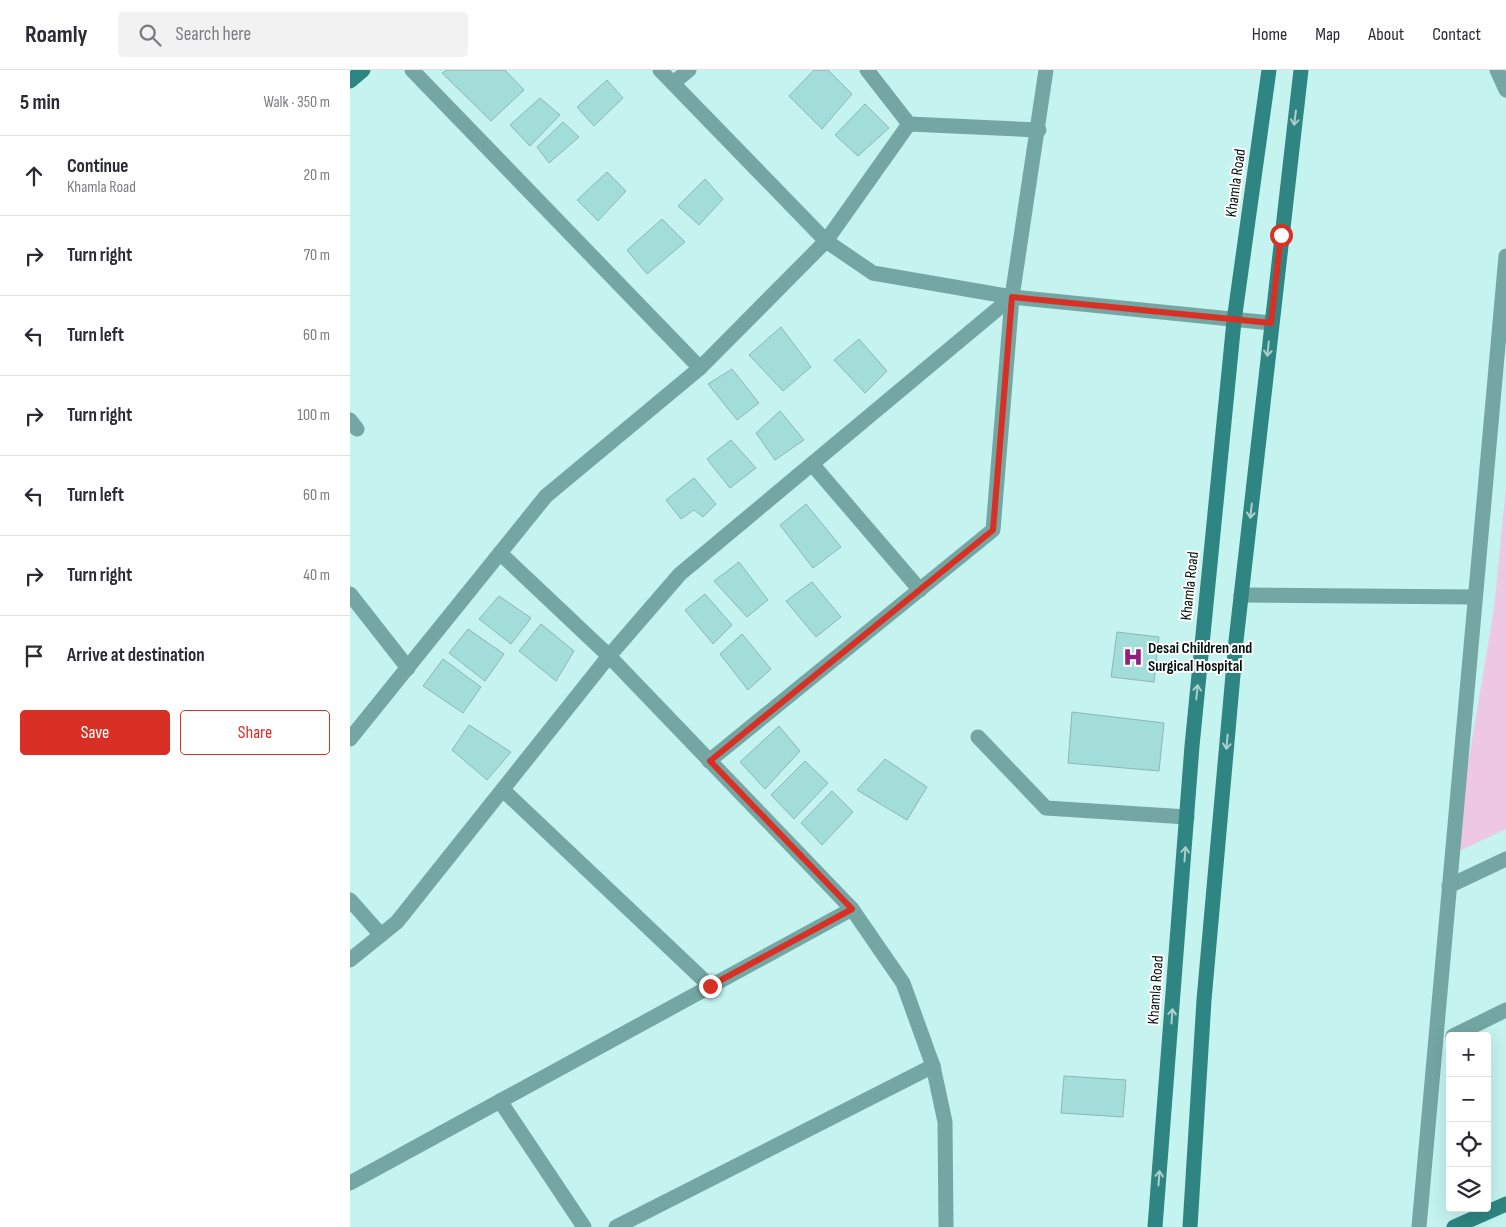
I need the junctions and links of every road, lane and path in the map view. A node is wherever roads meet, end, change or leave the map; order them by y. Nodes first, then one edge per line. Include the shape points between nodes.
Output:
1 (363, 70) edge
2 (412, 70) edge
3 (660, 70) edge
4 (689, 70) edge
5 (867, 70) edge
6 (1046, 70) edge
7 (1269, 70) edge
8 (1301, 70) edge
9 (1497, 70) edge
10 (350, 81) edge
11 (674, 84) junction
12 (1506, 90) edge
13 (909, 124) junction
14 (1039, 130) junction
15 (826, 241) junction
16 (1506, 256) edge
17 (1012, 297) junction
18 (1234, 320) junction
19 (1271, 323) junction
20 (700, 368) junction
21 (812, 464) junction
22 (500, 553) junction
23 (920, 590) junction
24 (350, 594) edge
25 (1241, 595) junction
26 (1475, 597) junction
27 (609, 656) junction
28 (408, 668) junction
29 (978, 737) dead end
30 (350, 739) edge
31 (710, 761) junction
32 (502, 790) junction
33 (1188, 817) junction
34 (1506, 859) edge
35 (1449, 886) junction
36 (350, 900) edge
37 (852, 909) junction
38 (381, 935) junction
39 (350, 960) edge
40 (710, 986) junction
41 (1506, 1010) edge
42 (1459, 1032) edge
43 (1446, 1038) edge
44 (1435, 1044) junction
45 (933, 1066) junction
46 (500, 1101) junction
47 (350, 1183) edge
48 (1506, 1204) edge
49 (584, 1227) edge
50 (616, 1227) edge
51 (946, 1227) edge
52 (1156, 1227) edge
53 (1190, 1227) edge
54 (1419, 1227) edge
55 (1454, 1227) edge

1 - 10 street
2 - 20 street
3 - 11 street
4 - 11 street
5 - 13 street
6 - 14 street
7 - 18 street, Khamla Road
8 -> 19 street
9 - 12 street
11 - 15 street
13 - 14 street
13 - 15 street
14 - 17 street
15 - 17 street via 873,273
15 - 20 street
16 - 26 street
17 - 18 street
17 - 21 street
17 - 23 street via 993,530
18 - 19 street
33 -> 18 street, Khamla Road via 1192,746
19 -> 25 street
20 - 22 street via 546,496
21 - 23 street
21 - 27 street via 680,574
22 - 27 street
22 - 28 street
23 - 31 street
24 - 28 street
25 - 26 street
25 -> 53 street via 1204,1000
26 - 35 street
27 - 31 street
27 - 32 street
28 - 30 street
29 - 33 street via 1046,808
31 - 37 street
32 - 38 street via 397,922
32 - 40 street
52 -> 33 street, Khamla Road
34 - 35 street
35 - 44 street
36 - 38 street
37 - 40 street
37 - 45 street via 903,983
38 - 39 street
40 - 46 street
41 - 42 street
43 - 44 street
44 - 54 street
45 - 50 street
45 - 51 street via 945,1122
46 - 47 street
46 - 49 street
48 - 55 street

